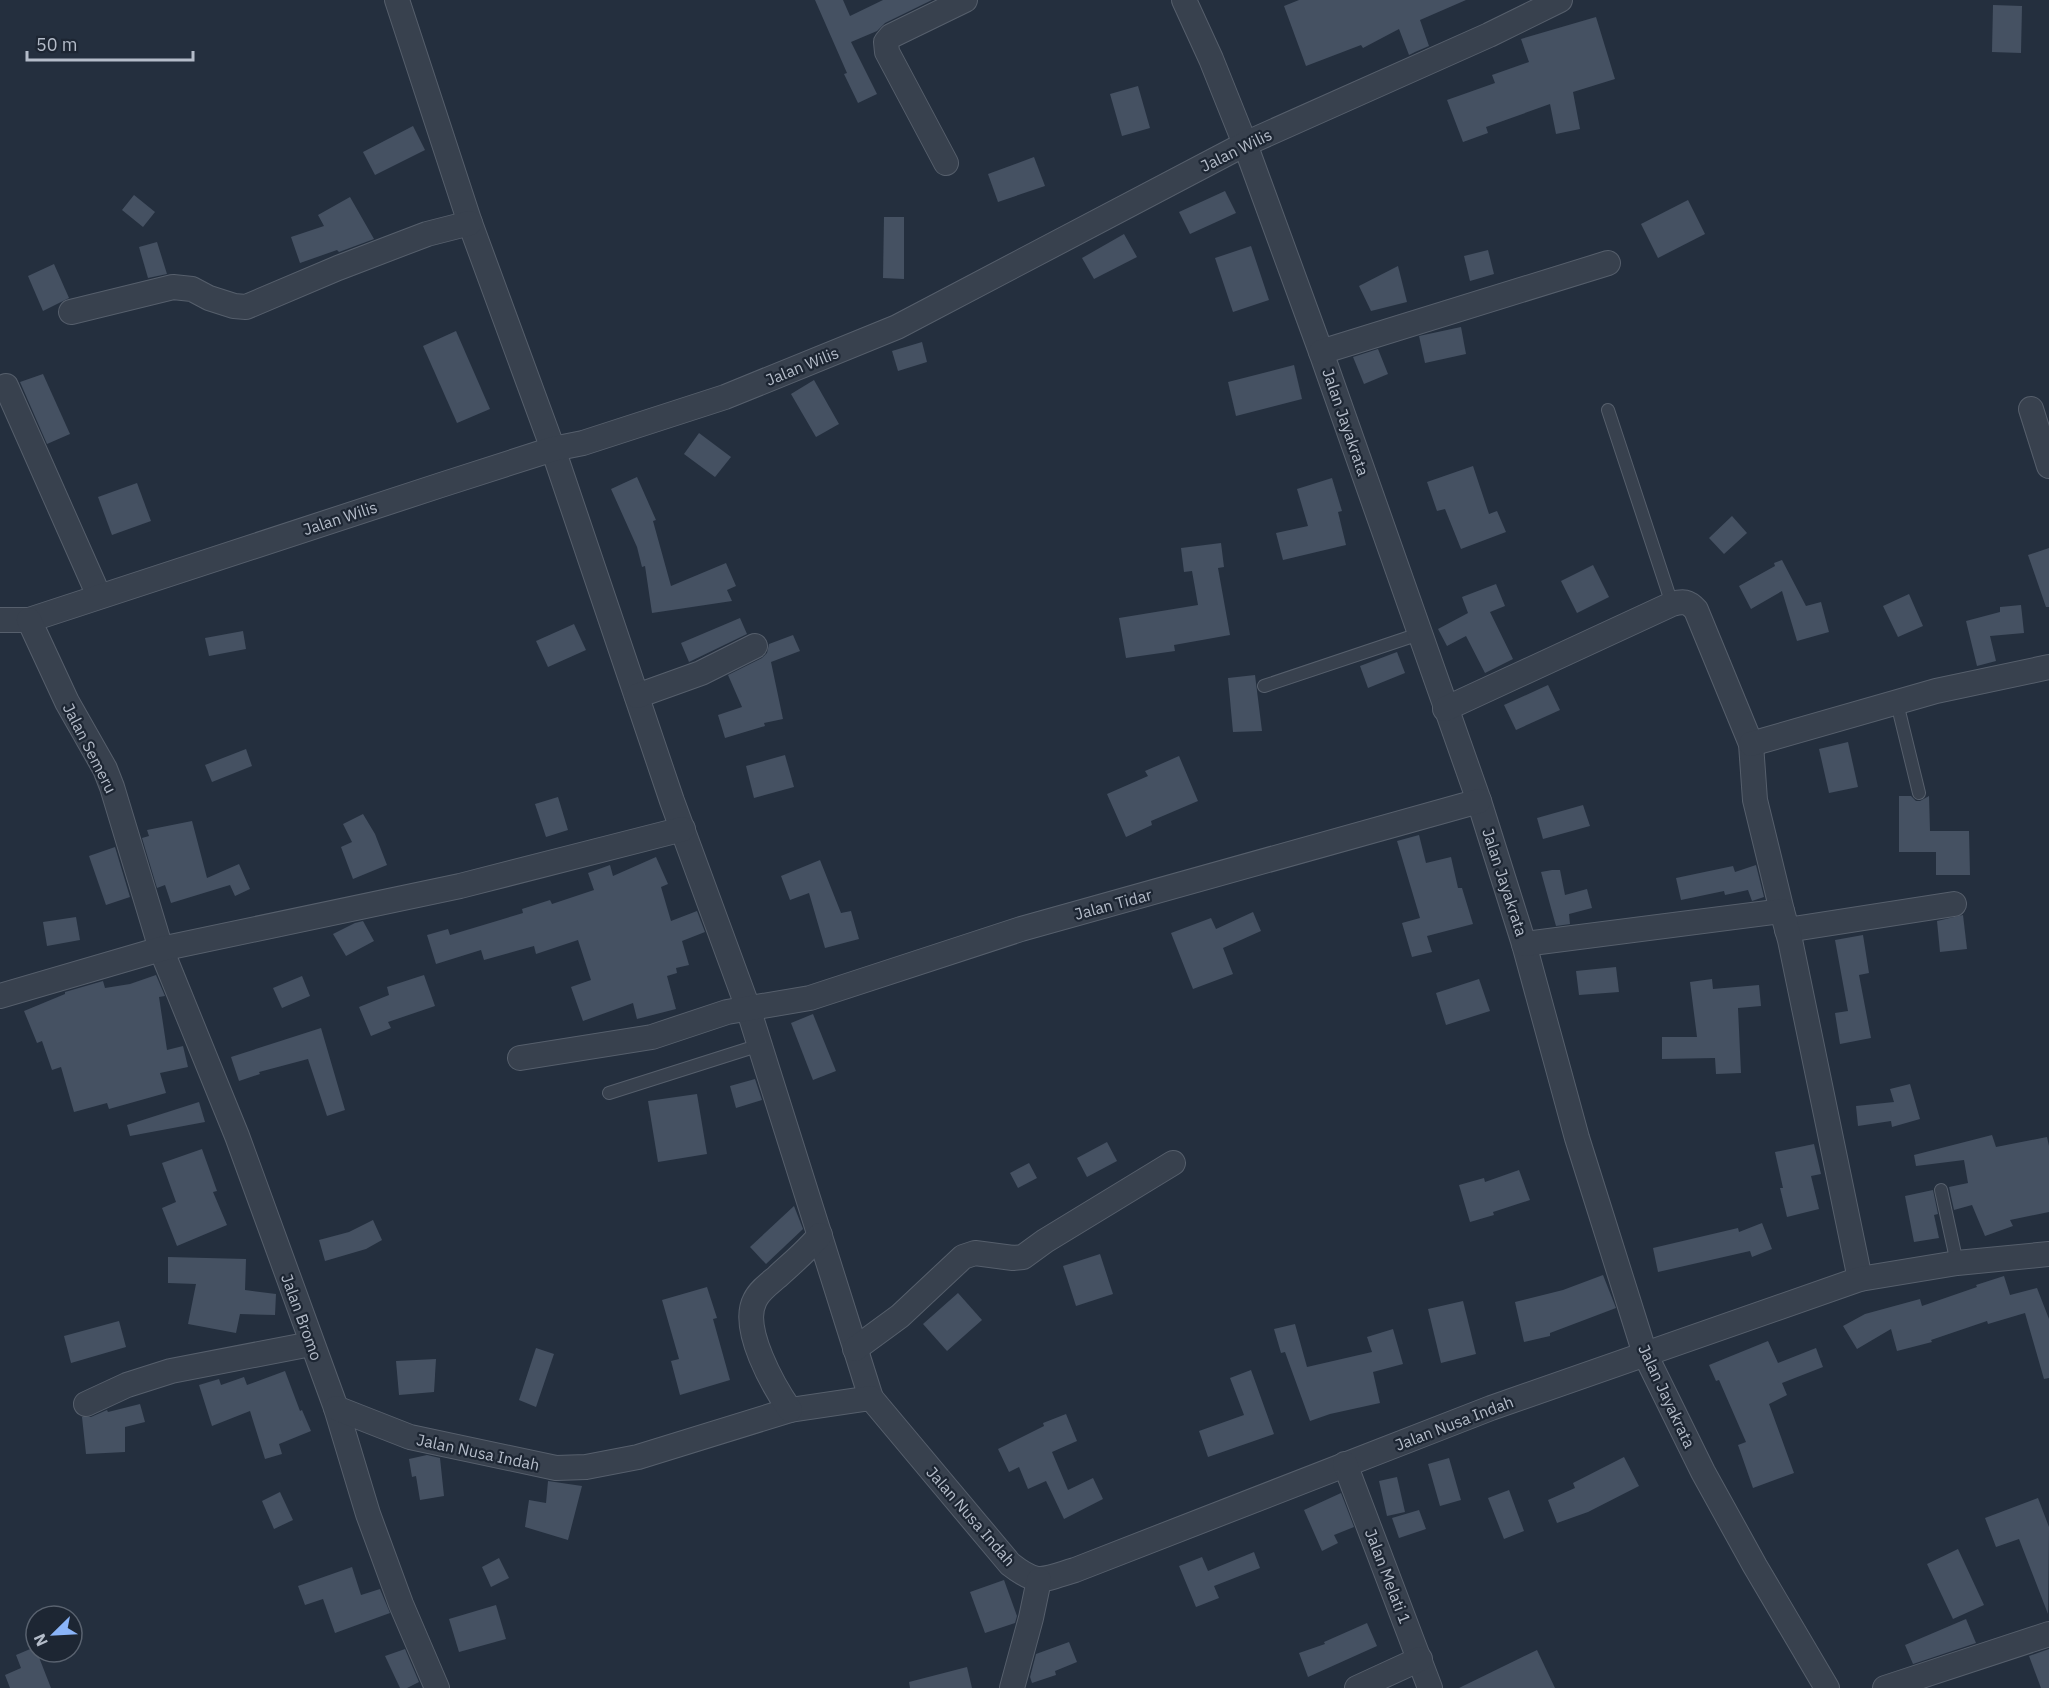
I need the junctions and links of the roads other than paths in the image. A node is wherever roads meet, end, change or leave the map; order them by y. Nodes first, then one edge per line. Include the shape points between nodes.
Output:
1 (398, 0) edge
2 (965, 0) edge
3 (1184, 0) edge
4 (1560, 0) edge
5 (1245, 144) junction
6 (946, 163) dead end
7 (470, 223) junction
8 (1608, 263) dead end
9 (71, 312) dead end
10 (1321, 352) junction
11 (6, 386) dead end
12 (2031, 409) dead end
13 (1608, 410) dead end
14 (553, 449) junction
15 (2049, 466) edge
16 (99, 596) junction
17 (1672, 604) junction
18 (0, 620) edge
19 (29, 620) junction
20 (1419, 634) junction
21 (755, 646) dead end
22 (2049, 667) edge
23 (1264, 686) dead end
24 (637, 696) junction
25 (1897, 703) junction
26 (1445, 709) junction
27 (1751, 744) junction
28 (1919, 793) dead end
29 (1479, 801) junction
30 (683, 829) junction
31 (1954, 904) dead end
32 (1785, 920) junction
33 (1524, 944) junction
34 (161, 949) junction
35 (0, 996) edge
36 (748, 1008) junction
37 (760, 1045) junction
38 (520, 1058) dead end
39 (609, 1093) dead end
40 (1173, 1163) dead end
41 (1941, 1190) dead end
42 (820, 1235) junction
43 (2049, 1254) edge
44 (1957, 1263) junction
45 (1860, 1279) junction
46 (311, 1344) junction
47 (855, 1350) junction
48 (1645, 1354) junction
49 (871, 1398) junction
50 (86, 1404) dead end
51 (336, 1408) junction
52 (790, 1410) junction
53 (1345, 1464) junction
54 (1039, 1580) junction
55 (2049, 1634) edge
56 (1420, 1659) junction
57 (437, 1688) edge
58 (1012, 1688) edge
59 (1357, 1688) edge
60 (1431, 1688) edge
61 (1827, 1688) edge
62 (1885, 1688) edge

1 - 7 street
2 - 6 street via 886,42 887,52
3 - 5 street, Jalan Jayakrata
4 - 5 street, Jalan Wilis
5 - 10 street, Jalan Jayakrata
5 - 14 street, Jalan Wilis via 897,327 725,397
7 - 9 street via 427,234 246,307 208,298 192,289 173,287
7 - 14 street
8 - 10 street
10 - 20 street, Jalan Jayakrata
11 - 16 street
12 - 15 street
13 - 17 lane
14 - 16 street, Jalan Wilis
14 - 24 street
16 - 19 street, Jalan Wilis
17 - 26 street
17 - 27 street via 1686,602 1696,610
18 - 19 street, Jalan Wilis
19 - 34 street, Jalan Semeru via 67,702 105,769
20 - 23 lane
20 - 26 street, Jalan Jayakrata
21 - 24 street via 701,673
22 - 25 street
24 - 30 street
25 - 27 street
25 - 28 lane
26 - 29 street, Jalan Jayakrata
27 - 32 street via 1755,800
29 - 33 street, Jalan Jayakrata
29 - 36 street, Jalan Tidar via 1021,929 810,998
30 - 34 street via 460,886
30 - 36 street
31 - 32 street
32 - 33 street
32 - 45 street
33 - 48 street, Jalan Jayakrata via 1578,1138
34 - 35 street
34 - 46 street, Jalan Bromo via 237,1136
36 - 37 street
36 - 38 street, Jalan Tidar via 652,1037
37 - 39 lane
37 - 42 street
40 - 47 street via 1023,1257 975,1253 963,1257 900,1316
41 - 44 lane
42 - 47 street
42 - 52 street via 769,1284 755,1300 752,1312 759,1354
43 - 44 street, Jalan Nusa Indah
44 - 45 street, Jalan Nusa Indah
45 - 48 street, Jalan Nusa Indah
46 - 50 street via 171,1371
46 - 51 street, Jalan Bromo
47 - 49 street
48 - 53 street, Jalan Nusa Indah
48 - 61 street, Jalan Jayakrata via 1702,1472
49 - 52 street, Jalan Nusa Indah
49 - 54 street, Jalan Nusa Indah via 1010,1564 1027,1578
51 - 52 street, Jalan Nusa Indah via 410,1437 556,1468 638,1457
51 - 57 street, Jalan Bromo via 400,1604
53 - 54 street, Jalan Nusa Indah via 1075,1570
53 - 56 street, Jalan Melati 1
54 - 58 street
55 - 62 street
56 - 59 street
56 - 60 street, Jalan Melati 1

